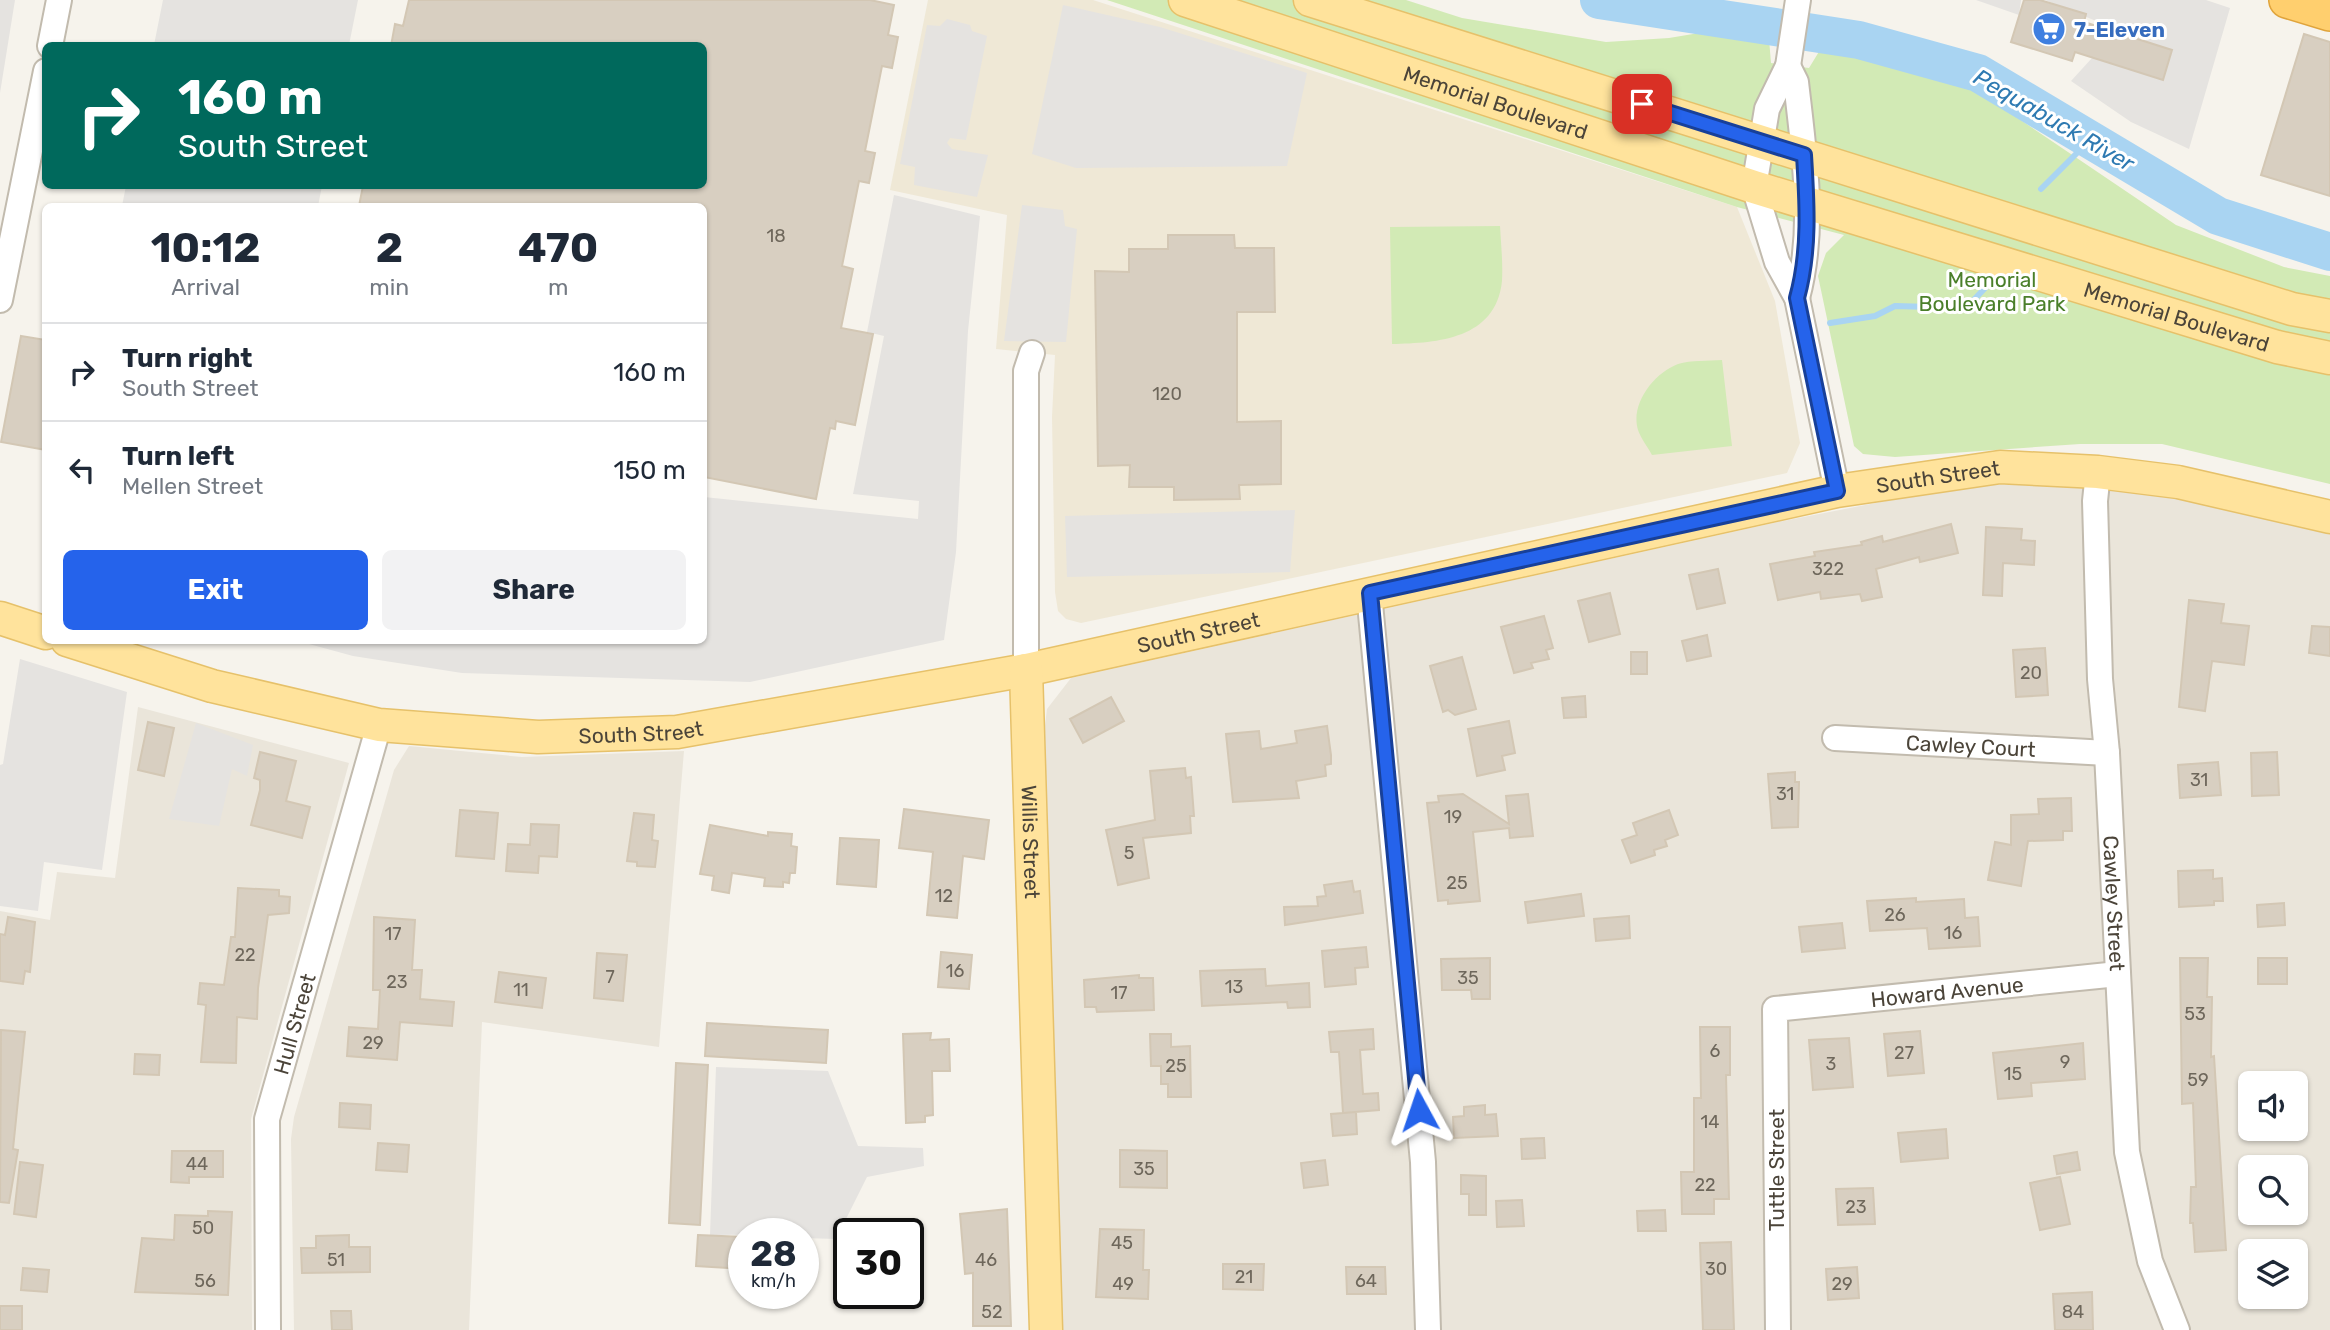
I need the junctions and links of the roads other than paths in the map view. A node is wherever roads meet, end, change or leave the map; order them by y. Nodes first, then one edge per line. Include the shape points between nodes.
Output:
1 (59, 0) edge
2 (1185, 0) edge
3 (1310, 0) edge
4 (1798, 0) edge
5 (2287, 0) edge
6 (2330, 13) edge
7 (51, 42) edge
8 (1788, 66) junction
9 (42, 91) edge
10 (1760, 140) junction
11 (1804, 155) junction
12 (1754, 187) junction
13 (1807, 204) junction
14 (1797, 298) junction
15 (0, 300) edge
16 (2330, 316) edge
17 (1032, 353) dead end
18 (2330, 358) edge
19 (2098, 471) junction
20 (1837, 491) junction
21 (2330, 517) edge
22 (1370, 593) junction
23 (0, 618) edge
24 (42, 632) edge
25 (80, 644) edge
26 (1026, 670) junction
27 (379, 725) junction
28 (1835, 738) dead end
29 (2107, 753) junction
30 (2118, 974) junction
31 (1775, 1009) joint
32 (268, 1330) edge
33 (1046, 1330) edge
34 (1428, 1330) edge
35 (1779, 1330) edge
36 (2177, 1330) edge

1 - 7 street
2 - 12 main road, Memorial Boulevard
3 - 10 main road, Memorial Boulevard
4 - 8 street
5 - 6 highway
8 - 10 street via 1767,109
8 - 11 street via 1796,82
9 - 15 street
10 - 11 main road, Memorial Boulevard
10 - 12 street
11 - 13 street
11 - 16 main road, Memorial Boulevard via 2292,309
12 - 13 main road, Memorial Boulevard
12 - 14 street via 1777,262
13 - 14 street via 1805,269
13 - 18 main road, Memorial Boulevard via 2277,347
14 - 20 street
17 - 26 street, Willis Street via 1026,371
19 - 20 main road, South Street via 2000,467
19 - 21 main road, South Street via 2178,482
19 - 29 street, Cawley Street via 2096,577
20 - 22 main road, South Street
22 - 26 main road, South Street
22 - 34 street via 1423,1162
23 - 24 main road
25 - 27 main road, South Street via 212,686
26 - 27 main road, South Street via 677,732 538,737
26 - 33 main road, Willis Street
27 - 32 street, Hull Street via 267,1119
28 - 29 street, Cawley Court
29 - 30 street, Cawley Street
30 - 31 street, Howard Avenue
30 - 36 street, Cawley Street via 2133,1192 2155,1279
31 - 35 street, Tuttle Street

